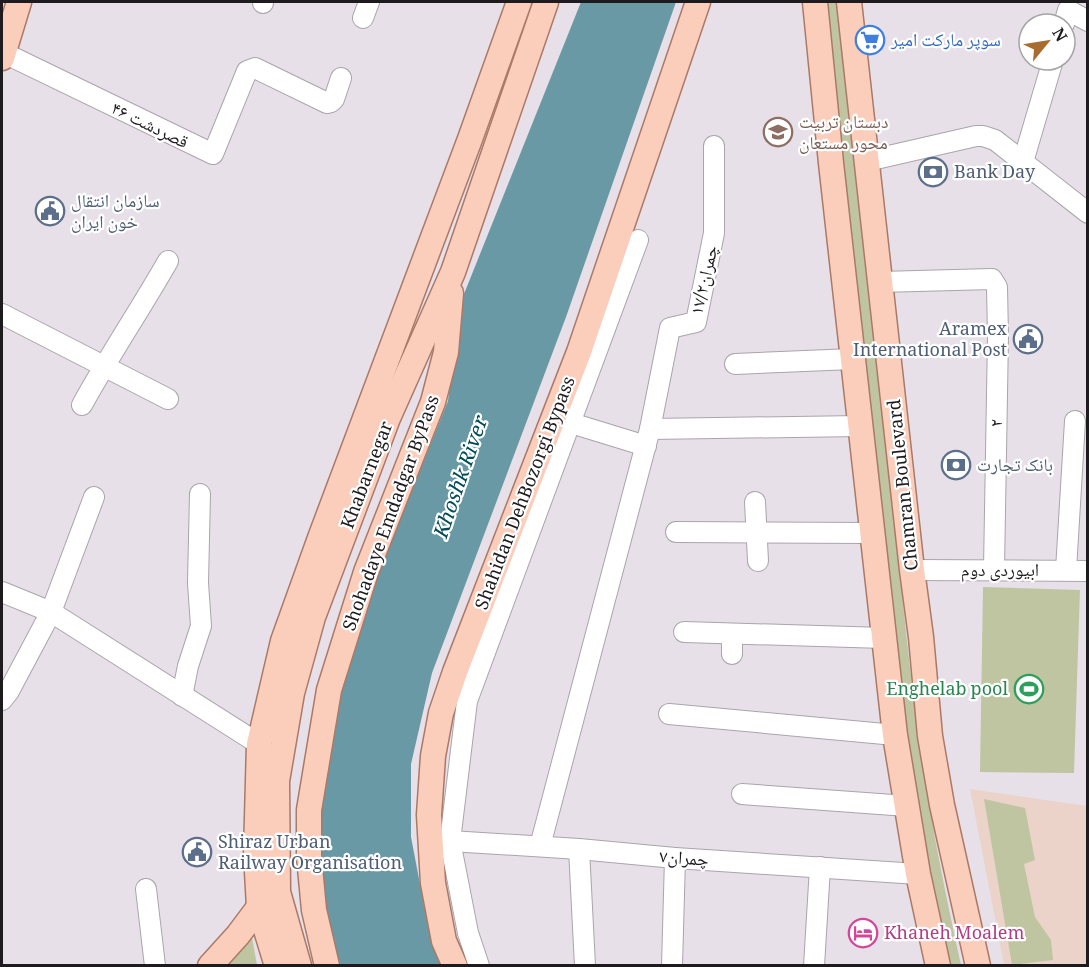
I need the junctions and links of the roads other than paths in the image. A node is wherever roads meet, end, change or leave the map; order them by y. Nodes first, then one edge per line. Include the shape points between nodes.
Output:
1 (20, 2) edge
2 (519, 2) edge
3 (546, 2) edge
4 (700, 2) edge
5 (815, 2) edge
6 (849, 2) edge
7 (3, 55) edge
8 (1049, 72) edge
9 (341, 78) dead end
10 (714, 146) dead end
11 (867, 161) junction
12 (1023, 162) junction
13 (1088, 213) edge
14 (639, 240) dead end
15 (168, 261) dead end
16 (453, 272) junction
17 (880, 282) junction
18 (2, 314) edge
19 (853, 359) junction
20 (735, 364) dead end
21 (104, 366) junction
22 (168, 399) dead end
23 (82, 405) dead end
24 (1075, 421) dead end
25 (571, 423) junction
26 (860, 426) junction
27 (648, 438) junction
28 (200, 494) dead end
29 (94, 497) dead end
30 (755, 502) dead end
31 (676, 532) dead end
32 (756, 533) junction
33 (873, 533) junction
34 (758, 561) dead end
35 (994, 569) junction
36 (912, 570) junction
37 (1066, 570) junction
38 (1088, 570) edge
39 (2, 592) edge
40 (51, 612) junction
41 (684, 632) dead end
42 (732, 633) junction
43 (884, 638) junction
44 (732, 654) dead end
45 (182, 696) junction
46 (2, 700) edge
47 (669, 714) dead end
48 (895, 735) junction
49 (259, 744) junction
50 (742, 794) dead end
51 (907, 806) junction
52 (450, 841) junction
53 (540, 846) junction
54 (579, 849) junction
55 (675, 858) junction
56 (820, 867) junction
57 (918, 874) junction
58 (146, 889) dead end
59 (259, 907) junction
60 (817, 920) junction
61 (672, 963) edge
62 (155, 966) edge
63 (210, 966) edge
64 (277, 966) edge
65 (299, 966) edge
66 (327, 966) edge
67 (455, 966) edge
68 (479, 966) edge
69 (585, 966) edge
70 (814, 966) edge
71 (828, 966) edge
72 (938, 966) edge
73 (978, 966) edge

1 - 7 main road
2 - 49 main road, Khabarnegar via 283,641
3 - 16 main road, Khabarnegar
4 - 67 main road, Shahidan DehBozorgi Bypass via 579,352 441,713 429,815 433,883 444,940
5 - 19 main road, Chamran Boulevard
6 - 11 main road, Chamran Boulevard
7 - 9 street, ۴۶ قصردشت via 213,154 250,69 327,103 334,99
8 - 12 street
10 - 27 street, چمران۱۷/۲ via 714,233 696,322 670,328
11 - 12 street via 983,136 995,140
11 - 17 main road, Chamran Boulevard
12 - 13 street
14 - 25 street
15 - 21 street
16 - 65 main road, Khabarnegar via 388,418 313,617 292,693 277,781 278,892
16 - 66 main road, Shohadaye Emdadgar ByPass via 446,351 433,402 366,572 329,690 309,810 314,910
17 - 35 street, ۲ via 992,279 997,287
17 - 36 main road, Chamran Boulevard
18 - 21 street
19 - 20 street
19 - 26 main road, Chamran Boulevard
21 - 22 street
21 - 23 street
24 - 37 street
25 - 27 street
25 - 52 street via 467,701
26 - 27 street
26 - 33 main road, Chamran Boulevard
27 - 53 street
28 - 45 street via 201,626
29 - 40 street
30 - 32 street
31 - 32 street
32 - 33 street
32 - 34 street
33 - 43 main road, Chamran Boulevard
35 - 36 street, ابیوردی دوم
35 - 37 street, ابیوردی دوم
36 - 73 main road, Chamran Boulevard via 930,736
37 - 38 street, ابیوردی دوم
39 - 40 street
40 - 45 street
40 - 46 street
41 - 42 street
42 - 43 street
42 - 44 street
43 - 48 main road, Chamran Boulevard
45 - 49 street
47 - 48 street
48 - 51 main road, Chamran Boulevard
49 - 59 main road, Khabarnegar
50 - 51 street
51 - 57 main road, Chamran Boulevard
52 - 53 street, چمران۷
52 - 68 street via 468,933
53 - 54 street, چمران۷
54 - 55 street, چمران۷
54 - 69 street
55 - 56 street, چمران۷
55 - 61 street
56 - 57 street, چمران۷
56 - 60 street
57 - 72 main road, Chamran Boulevard
58 - 62 street
59 - 63 main road
59 - 64 main road, Khabarnegar
60 - 70 street
60 - 71 street

